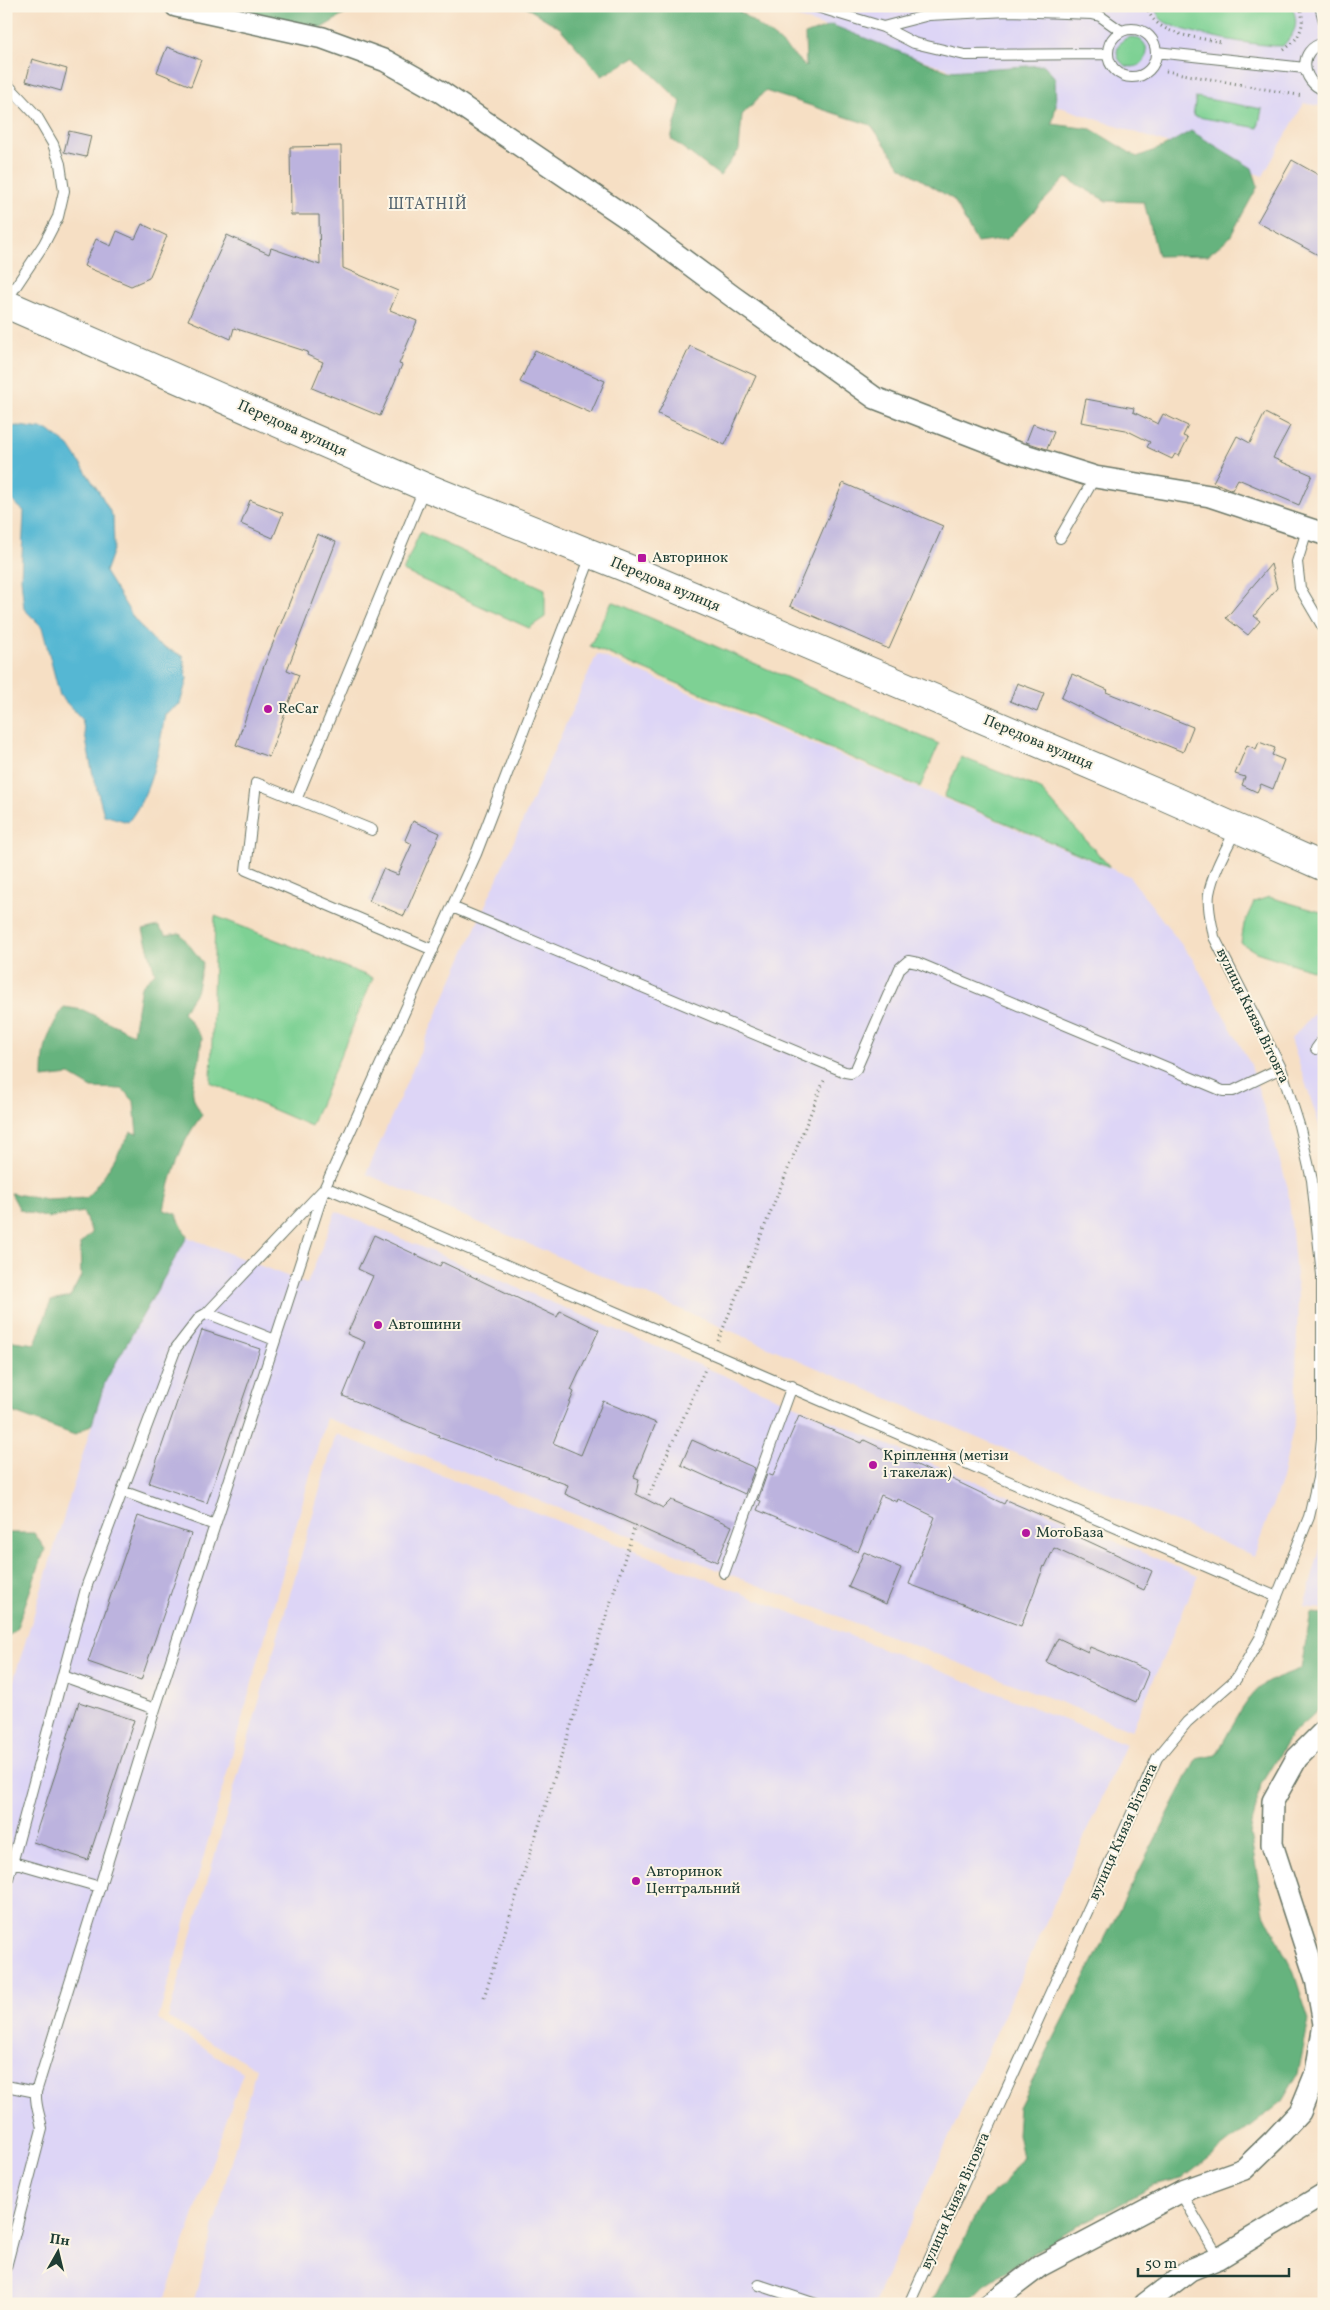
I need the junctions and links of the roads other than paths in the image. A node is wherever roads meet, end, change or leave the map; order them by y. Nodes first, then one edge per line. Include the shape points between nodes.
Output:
1 (176, 6) edge
2 (814, 6) edge
3 (1313, 6) edge
4 (1322, 14) edge
5 (883, 27) junction
6 (1121, 31) junction
7 (1324, 43) edge
8 (1156, 52) junction
9 (1107, 54) junction
10 (1305, 68) junction
11 (6, 83) edge
12 (1324, 90) edge
13 (6, 302) edge
14 (1095, 477) junction
15 (425, 487) junction
16 (1315, 532) edge
17 (1060, 538) dead end
18 (592, 554) junction
19 (1324, 629) edge
20 (296, 800) junction
21 (1236, 828) junction
22 (372, 830) dead end
23 (1324, 867) edge
24 (452, 907) junction
25 (432, 950) junction
26 (1324, 1038) edge
27 (1316, 1049) dead end
28 (1281, 1068) junction
29 (325, 1188) junction
30 (207, 1313) junction
31 (275, 1340) junction
32 (792, 1386) junction
33 (122, 1491) junction
34 (215, 1525) junction
35 (724, 1573) dead end
36 (1277, 1597) junction
37 (63, 1676) junction
38 (155, 1709) junction
39 (1324, 1731) edge
40 (13, 1862) junction
41 (6, 1886) edge
42 (100, 1887) junction
43 (1324, 2024) edge
44 (6, 2086) edge
45 (36, 2092) junction
46 (1180, 2192) junction
47 (1324, 2194) edge
48 (1219, 2258) junction
49 (6, 2267) edge
50 (759, 2285) dead end
51 (816, 2304) edge
52 (909, 2304) edge
53 (990, 2304) edge
54 (1145, 2304) edge

1 - 14 street via 323,38 386,61 441,92 626,217 875,398 1012,450
2 - 5 lane
3 - 4 lane
5 - 6 lane via 928,15 1008,11 1100,16
5 - 9 lane via 914,43 966,55
6 - 8 lane via 1140,30 1154,43
6 - 9 lane via 1114,37
7 - 10 lane via 1311,50
8 - 9 lane via 1148,72 1127,78 1117,74
8 - 10 lane
10 - 12 lane via 1308,79
11 - 13 lane via 36,115 54,144 64,191 58,217
13 - 15 street, Передова вулиця
14 - 16 street via 1210,496
14 - 17 lane
15 - 18 street, Передова вулиця
15 - 20 lane
16 - 19 lane via 1297,562 1300,588
18 - 21 street, Передова вулиця
18 - 24 lane via 476,854
20 - 22 lane
20 - 25 lane via 256,783 246,870
21 - 23 street, Передова вулиця
21 - 28 lane, вулиця Князя Вітовта via 1215,874 1209,896 1214,937
24 - 25 lane
24 - 28 lane via 851,1073 856,1069 900,968 908,961 1223,1091 1233,1091
25 - 29 lane
26 - 27 lane
28 - 36 lane, вулиця Князя Вітовта via 1312,1180 1322,1275 1322,1438 1318,1478 1309,1517
29 - 30 lane
29 - 31 lane
29 - 32 lane
30 - 31 lane
30 - 33 lane via 200,1317 176,1348
31 - 34 lane
32 - 35 lane
32 - 36 lane
33 - 34 lane
33 - 37 lane via 87,1585
34 - 38 lane
36 - 52 lane, вулиця Князя Вітовта via 1260,1638 1236,1678 1187,1722 1157,1758
37 - 38 lane
37 - 40 lane
38 - 42 lane
39 - 43 street via 1297,1758 1273,1801 1272,1844 1316,1978
40 - 41 lane
40 - 42 lane
42 - 45 lane
43 - 46 street via 1316,2073 1300,2112 1244,2169
44 - 45 lane
45 - 49 lane via 35,2106 42,2129
46 - 48 lane
46 - 53 street via 1040,2266
47 - 48 street
48 - 54 street via 1190,2270
50 - 51 lane

